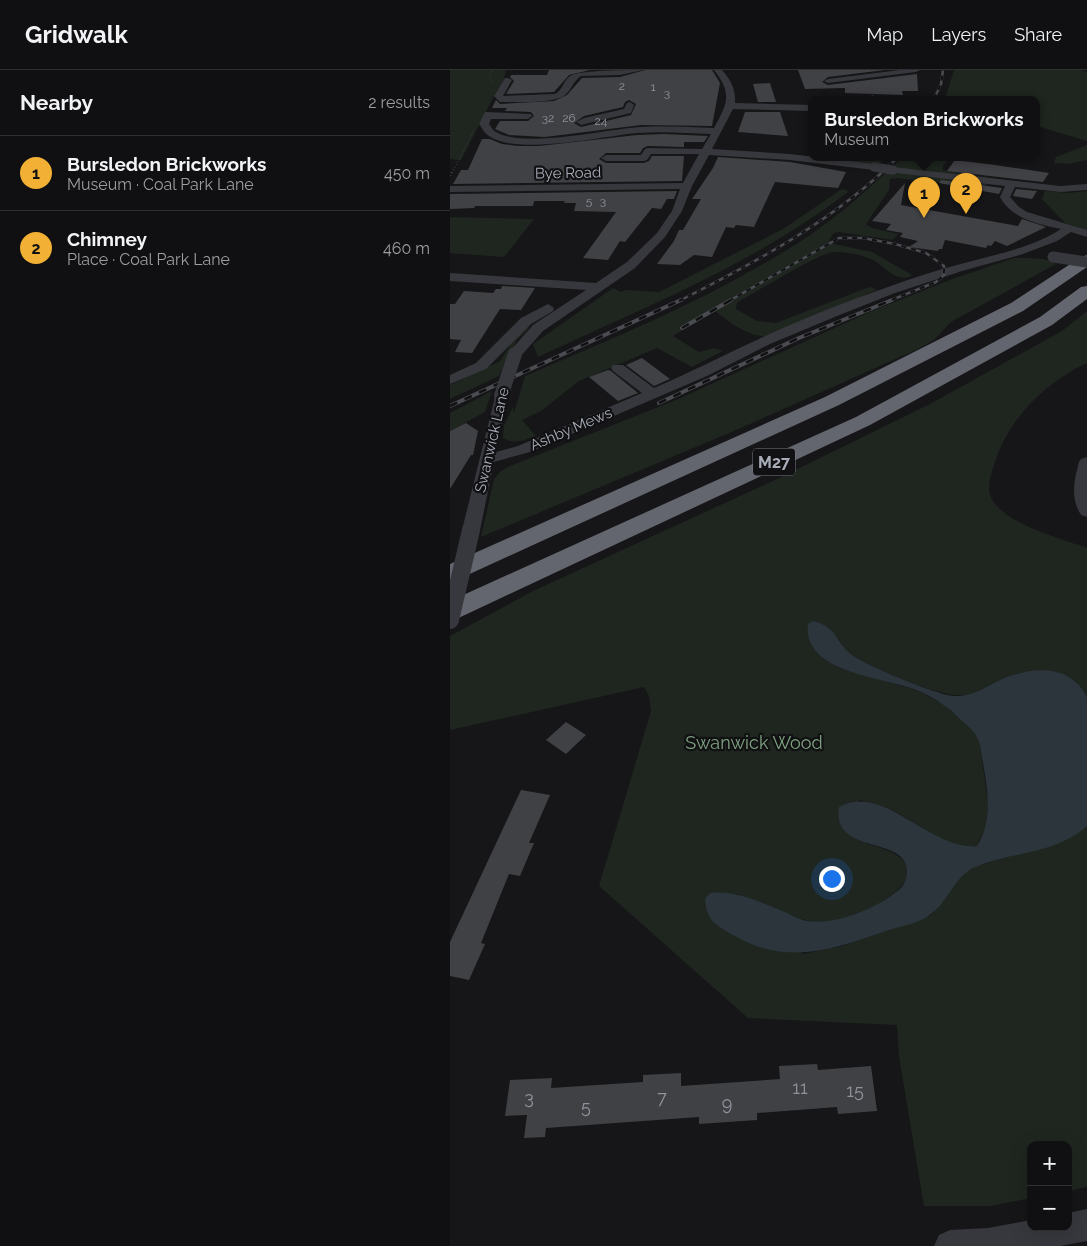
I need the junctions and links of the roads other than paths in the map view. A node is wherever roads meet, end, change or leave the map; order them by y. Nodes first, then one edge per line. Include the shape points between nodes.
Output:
1 (639, 70) edge
2 (718, 70) edge
3 (823, 70) edge
4 (916, 70) edge
5 (576, 72) edge
6 (508, 80) dead end
7 (828, 81) junction
8 (829, 93) dead end
9 (630, 105) dead end
10 (730, 106) junction
11 (808, 108) edge
12 (528, 116) dead end
13 (716, 131) junction
14 (583, 139) junction
15 (704, 152) junction
16 (606, 158) dead end
17 (808, 159) edge
18 (822, 161) edge
19 (1011, 184) junction
20 (687, 186) junction
21 (1087, 187) edge
22 (450, 190) edge
23 (1070, 228) junction
24 (1087, 234) edge
25 (1019, 252) junction
26 (1087, 261) edge
27 (476, 266) dead end
28 (450, 277) edge
29 (597, 288) junction
30 (1087, 291) edge
31 (618, 368) dead end
32 (450, 380) edge
33 (652, 394) junction
34 (487, 459) junction
35 (1087, 462) edge
36 (1087, 511) edge
37 (450, 574) edge
38 (450, 612) edge
39 (450, 620) edge
40 (1087, 1225) edge
41 (950, 1246) edge

1 - 5 street
2 - 10 street via 728,82
3 - 7 street
4 - 7 street
5 - 6 street via 560,100 500,99 498,96
7 - 8 street
9 - 14 street via 628,111 619,114 582,118 578,131
10 - 11 street
10 - 13 street, Swanwick Lane
12 - 14 street via 488,115 485,129 502,137 540,141
13 - 14 street via 640,130
13 - 15 street, Swanwick Lane
15 - 16 street via 648,151 644,158
15 - 17 street, bridge
15 - 20 street, Swanwick Lane
18 - 19 street, bridge
19 - 21 street via 1068,190
19 - 23 street via 1005,197 1013,209
20 - 22 street, Bye Road
20 - 29 street, Swanwick Lane via 677,211 661,235 631,265
23 - 24 street
23 - 25 street, Ashby Mews via 1053,239
25 - 26 street, bridge
25 - 33 street, Ashby Mews via 891,290 765,341
26 - 37 highway, M27 via 1017,307 832,400
27 - 29 street via 490,275
28 - 29 street
29 - 32 street, Swanwick Lane via 526,321 481,366
29 - 34 street, Swanwick Lane, bridge via 538,328 515,354 501,396
30 - 38 highway, M27 via 1046,321 863,421
31 - 33 street
33 - 34 street, Ashby Mews via 524,449
34 - 39 street, Swanwick Lane, bridge
35 - 36 street via 1082,490
40 - 41 street via 988,1244

